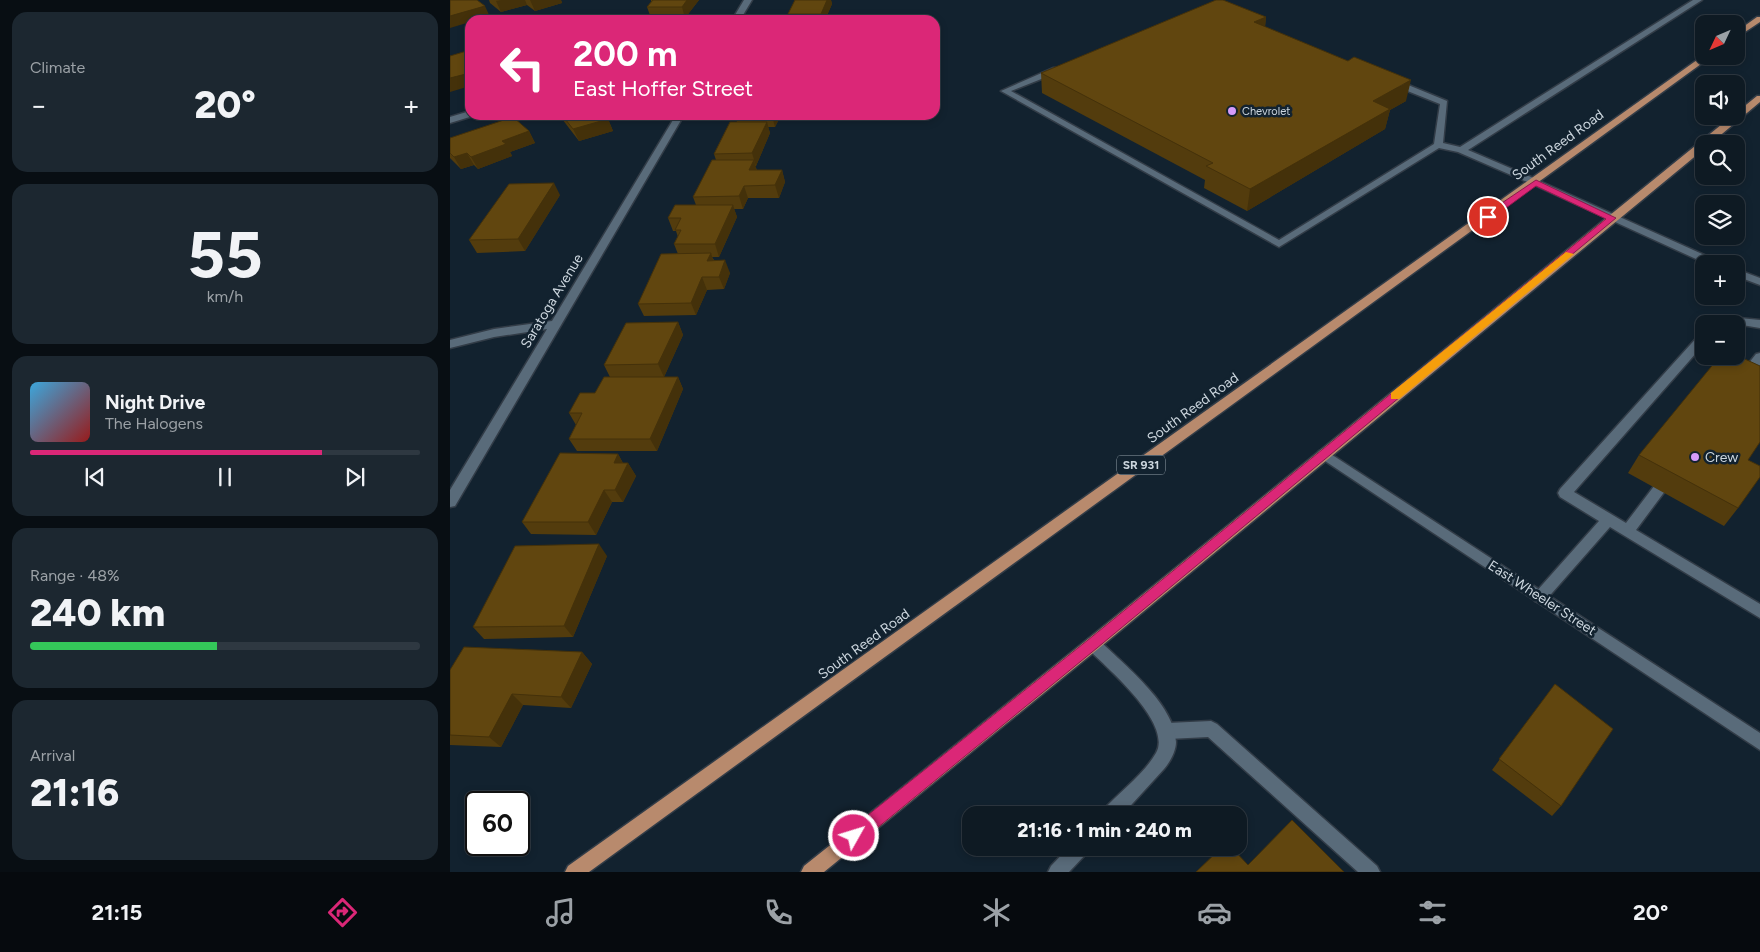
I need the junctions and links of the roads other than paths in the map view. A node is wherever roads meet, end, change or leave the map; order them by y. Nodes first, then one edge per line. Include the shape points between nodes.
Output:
1 (748, 0) edge
2 (1698, 0) edge
3 (739, 15) edge
4 (1760, 19) edge
5 (1745, 30) edge
6 (1067, 65) edge
7 (1696, 65) edge
8 (1382, 77) edge
9 (1760, 98) edge
10 (465, 116) edge
11 (450, 120) edge
12 (677, 120) edge
13 (1438, 145) junction
14 (1461, 150) junction
15 (1536, 182) junction
16 (1612, 218) junction
17 (1696, 255) edge
18 (1745, 276) edge
19 (1760, 282) edge
20 (1745, 323) edge
21 (556, 324) junction
22 (1760, 324) edge
23 (450, 344) edge
24 (1695, 347) edge
25 (1760, 357) edge
26 (1736, 388) edge
27 (1323, 454) junction
28 (1677, 466) edge
29 (450, 502) edge
30 (1608, 520) junction
31 (1627, 532) junction
32 (1540, 597) junction
33 (1760, 612) edge
34 (1093, 644) junction
35 (1168, 731) junction
36 (1760, 742) edge
37 (1118, 806) edge
38 (1072, 856) edge
39 (574, 872) edge
40 (810, 872) edge
41 (1057, 872) edge
42 (1371, 872) edge

1 - 3 street
2 - 14 street
4 - 5 main road
6 - 13 street via 1005,91 1279,244
7 - 15 main road, South Reed Road / SR 931
8 - 13 street via 1444,103
9 - 16 main road
10 - 11 street
12 - 21 street, Saratoga Avenue
13 - 14 street
14 - 15 street
15 - 16 street
15 - 39 main road, South Reed Road / SR 931
16 - 17 street
16 - 27 main road
18 - 19 street
20 - 22 street
21 - 23 street via 494,333
21 - 29 street, Saratoga Avenue
24 - 30 street via 1565,492
25 - 26 street
27 - 32 street, East Wheeler Street
27 - 34 main road
28 - 31 street
30 - 31 street
30 - 32 street
31 - 33 street
32 - 36 street, East Wheeler Street
34 - 35 street via 1150,701
34 - 40 main road
35 - 37 street via 1165,754
35 - 42 street via 1211,729
38 - 41 street

